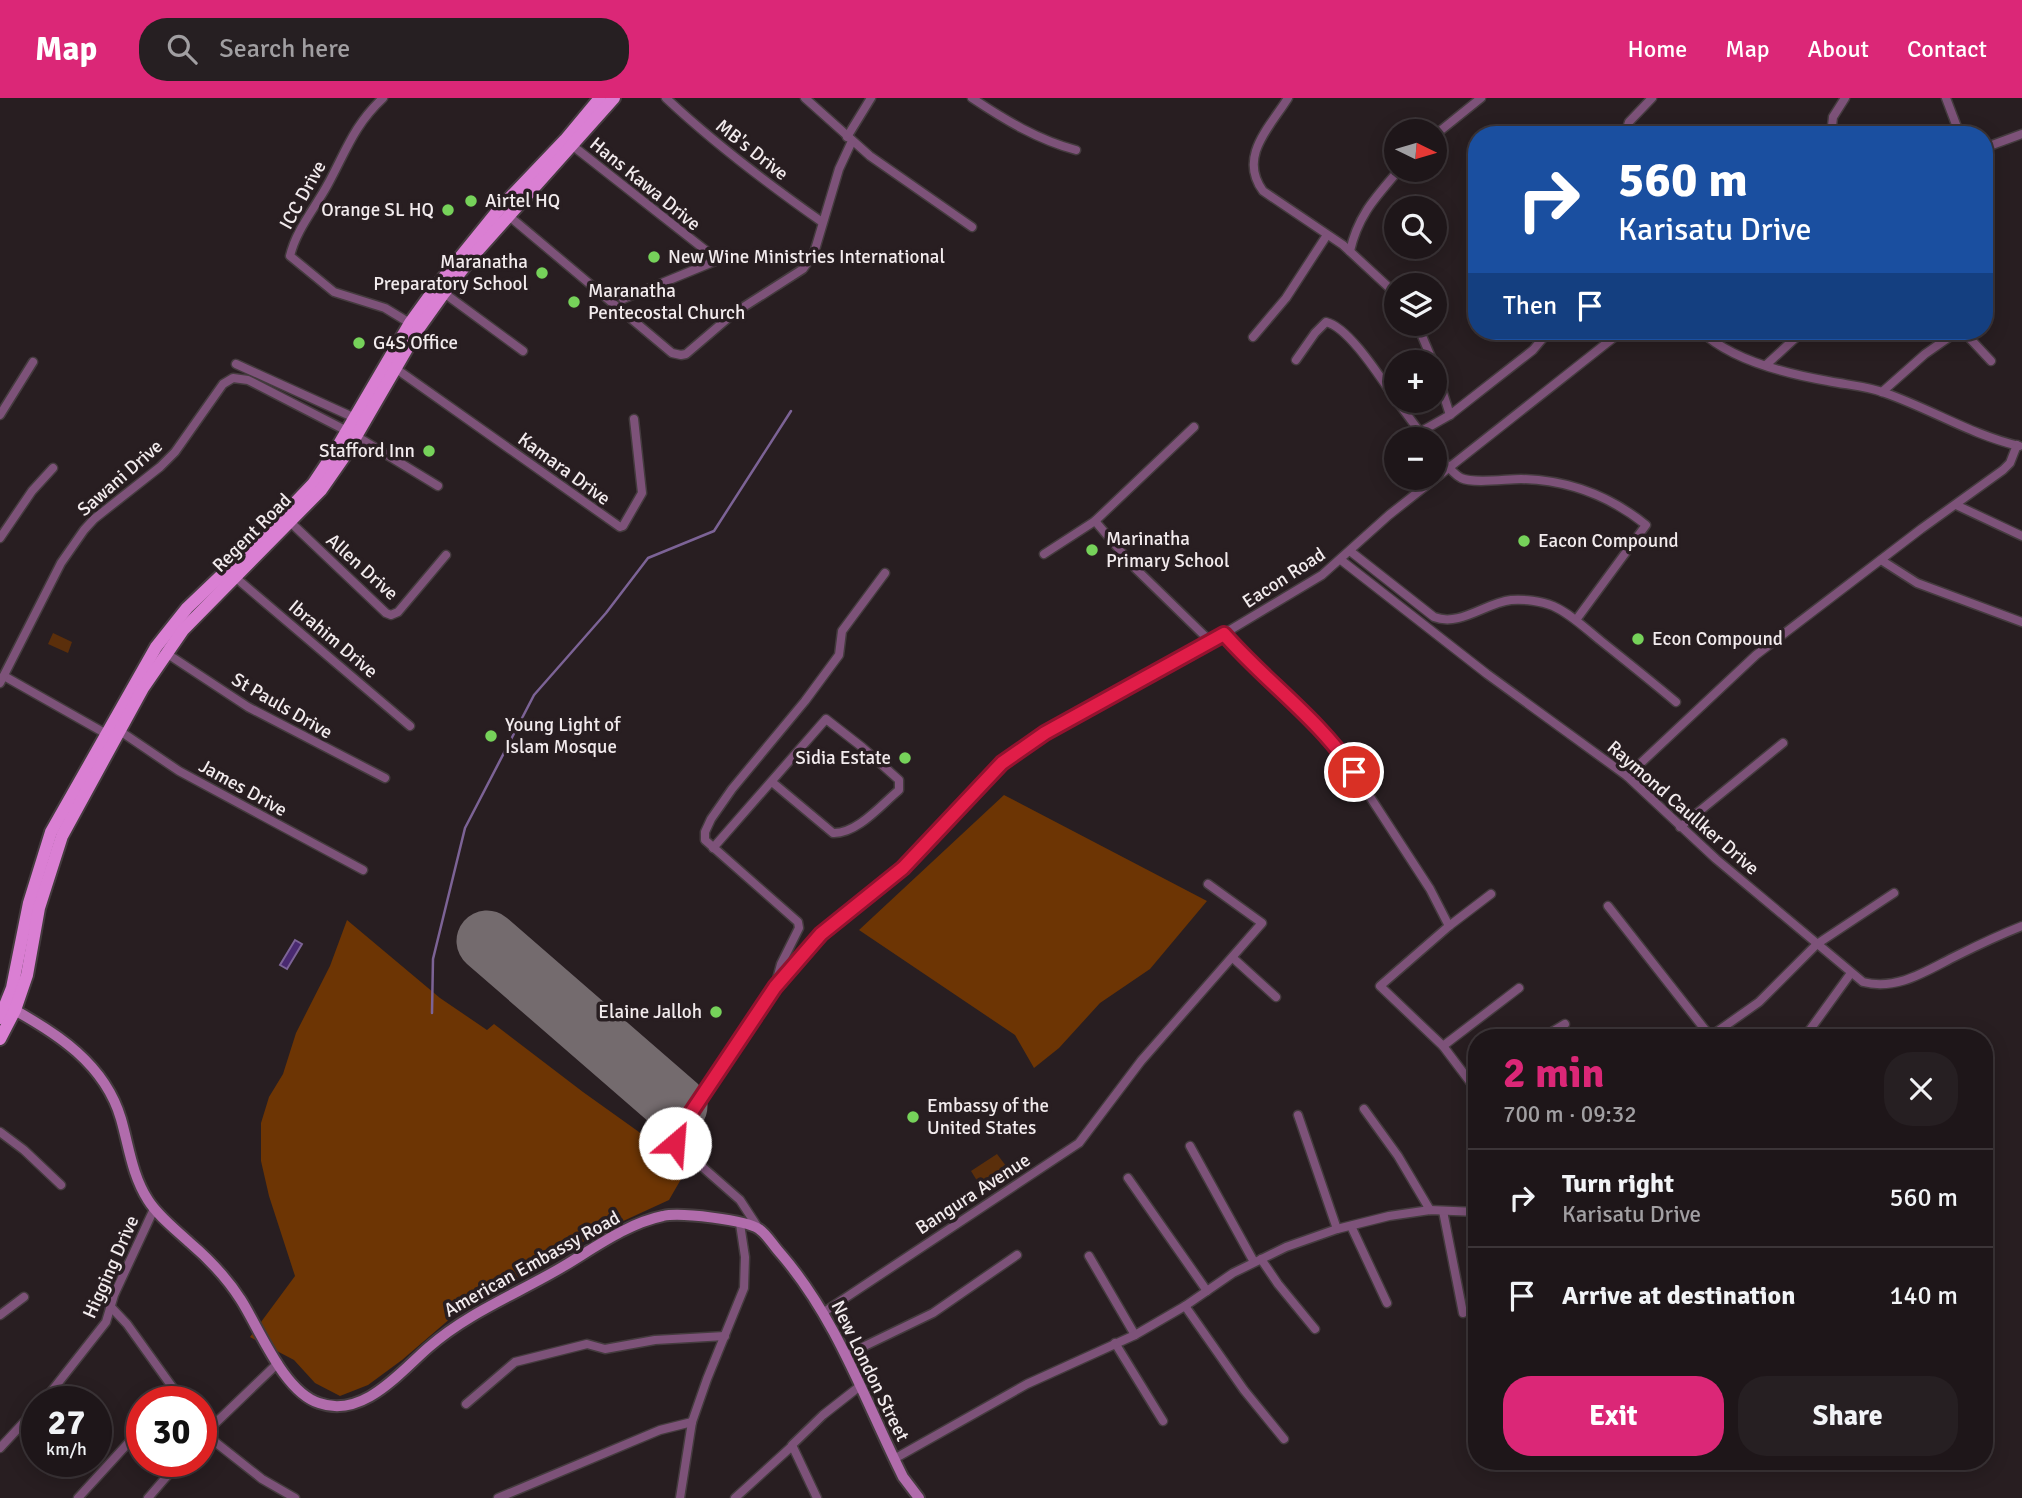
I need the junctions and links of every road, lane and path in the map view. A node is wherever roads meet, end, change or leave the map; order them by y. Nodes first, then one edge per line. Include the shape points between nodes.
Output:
1 (383, 98) edge
2 (614, 98) edge
3 (666, 98) edge
4 (805, 98) edge
5 (871, 98) edge
6 (972, 98) edge
7 (1288, 98) edge
8 (1481, 98) edge
9 (1652, 98) edge
10 (1845, 98) edge
11 (1946, 98) edge
12 (597, 103) edge
13 (1447, 125) edge
14 (1628, 126) edge
15 (1832, 126) edge
16 (1957, 126) edge
17 (2022, 134) edge
18 (849, 139) junction
19 (1993, 145) edge
20 (573, 146) junction
21 (1076, 150) dead end
22 (1388, 182) edge
23 (509, 216) junction
24 (822, 222) junction
25 (972, 227) dead end
26 (1327, 235) junction
27 (1350, 251) junction
28 (468, 254) junction
29 (1384, 283) edge
30 (443, 293) junction
31 (623, 299) dead end
32 (415, 326) junction
33 (1253, 337) dead end
34 (1541, 340) edge
35 (1611, 340) edge
36 (1713, 340) edge
37 (1792, 340) edge
38 (1946, 340) edge
39 (1969, 340) edge
40 (523, 351) dead end
41 (1296, 360) dead end
42 (1991, 361) dead end
43 (33, 362) dead end
44 (236, 364) dead end
45 (1766, 365) junction
46 (395, 368) junction
47 (1384, 382) edge
48 (1882, 392) junction
49 (1447, 406) edge
50 (0, 415) edge
51 (1450, 415) junction
52 (355, 418) junction
53 (634, 419) dead end
54 (1194, 427) dead end
55 (1434, 427) edge
56 (351, 434) junction
57 (2019, 446) edge
58 (1447, 463) edge
59 (1450, 466) junction
60 (53, 468) dead end
61 (438, 485) dead end
62 (1956, 505) junction
63 (286, 519) junction
64 (1095, 521) junction
65 (2022, 536) edge
66 (0, 538) edge
67 (1350, 551) junction
68 (1044, 554) dead end
69 (446, 555) dead end
70 (1341, 560) junction
71 (1881, 560) junction
72 (885, 573) dead end
73 (235, 577) junction
74 (1576, 620) junction
75 (2022, 622) edge
76 (1224, 634) junction
77 (1211, 642) junction
78 (166, 653) junction
79 (2, 680) edge
80 (1676, 702) dead end
81 (410, 726) dead end
82 (113, 733) junction
83 (1783, 743) dead end
84 (1627, 776) junction
85 (385, 778) dead end
86 (772, 782) junction
87 (1680, 827) junction
88 (713, 848) junction
89 (363, 870) dead end
90 (1209, 884) dead end
91 (1894, 893) dead end
92 (1491, 894) dead end
93 (1608, 906) dead end
94 (1449, 926) junction
95 (2022, 926) edge
96 (1816, 944) junction
97 (1233, 958) junction
98 (1851, 973) junction
99 (775, 987) junction
100 (1519, 988) dead end
101 (1276, 997) dead end
102 (11, 1008) junction
103 (0, 1018) edge
104 (1565, 1024) dead end
105 (1557, 1029) edge
106 (1703, 1029) edge
107 (1720, 1029) edge
108 (1811, 1029) edge
109 (0, 1039) edge
110 (1443, 1046) junction
111 (1468, 1073) edge
112 (1364, 1109) dead end
113 (1298, 1115) dead end
114 (0, 1132) edge
115 (1190, 1146) dead end
116 (1128, 1178) dead end
117 (61, 1185) dead end
118 (155, 1209) junction
119 (1430, 1210) junction
120 (1443, 1211) junction
121 (1468, 1212) edge
122 (740, 1224) junction
123 (1351, 1226) junction
124 (759, 1228) junction
125 (1337, 1229) junction
126 (1017, 1255) dead end
127 (1089, 1256) dead end
128 (1257, 1260) junction
129 (1207, 1291) junction
130 (24, 1297) dead end
131 (1387, 1303) dead end
132 (110, 1306) junction
133 (1185, 1306) junction
134 (824, 1312) junction
135 (1463, 1313) dead end
136 (0, 1315) edge
137 (1315, 1329) dead end
138 (1135, 1335) junction
139 (725, 1336) junction
140 (1115, 1343) junction
141 (846, 1355) junction
142 (278, 1363) junction
143 (56, 1386) edge
144 (171, 1386) edge
145 (860, 1386) junction
146 (466, 1404) dead end
147 (217, 1422) edge
148 (692, 1422) junction
149 (1163, 1422) dead end
150 (21, 1425) edge
151 (1284, 1439) dead end
152 (217, 1444) edge
153 (126, 1446) edge
154 (791, 1447) junction
155 (0, 1448) edge
156 (894, 1460) junction
157 (166, 1477) edge
158 (78, 1498) edge
159 (148, 1498) edge
160 (295, 1498) edge
161 (498, 1498) edge
162 (680, 1498) edge
163 (736, 1498) edge
164 (817, 1498) edge
165 (919, 1498) edge

1 - 32 street, ICC Drive via 365,114 290,256 334,292 385,308
2 - 12 main road, Regent Road
3 - 24 street, MB's Drive via 765,182
4 - 18 street
5 - 18 street
6 - 21 street via 1013,124
7 - 26 street via 1255,152 1251,163 1255,180 1263,191
8 - 13 street
9 - 14 street
10 - 15 street
11 - 16 street
12 - 20 main road, Regent Road
12 - 28 main road, Regent Road
17 - 19 street
18 - 24 street
18 - 25 street
20 - 23 main road, Regent Road
20 - 31 street, Hans Kawa Drive via 718,260
22 - 27 street via 1358,222
23 - 24 street via 681,355 734,313 800,272 814,253
23 - 28 main road, Regent Road
26 - 27 street
26 - 33 street via 1286,298
27 - 29 street
28 - 30 main road, Regent Road
28 - 32 main road, Regent Road
30 - 32 main road, Regent Road
30 - 40 street
32 - 46 main road, Regent Road
32 - 52 main road, Regent Road
34 - 51 street
35 - 59 street, Eacon Road
36 - 45 street
37 - 45 street
38 - 48 street
39 - 42 street
41 - 47 street via 1326,322 1335,324
43 - 50 street
44 - 52 street
45 - 48 street
46 - 53 street, Kamara Drive via 620,527 642,493
46 - 56 main road, Regent Road
48 - 57 street
49 - 51 street
51 - 55 street
52 - 56 main road, Regent Road
54 - 64 street
56 - 61 street
56 - 63 main road, Regent Road via 321,490
56 - 79 street, Sawani Drive via 248,380 233,378 223,384 175,452 83,530 61,563
57 - 62 street via 2003,470
58 - 59 street
59 - 67 street, Eacon Road
59 - 74 street via 1465,480 1546,481 1590,492 1646,524
60 - 66 street
62 - 65 street
62 - 71 street
63 - 69 street, Allen Drive via 391,615
63 - 73 main road, Regent Road
63 - 82 main road, Regent Road via 204,592 172,628 156,648
64 - 68 street
64 - 77 street via 1135,568
67 - 70 street, Eacon Road
67 - 74 street via 1442,620 1514,600 1554,606
70 - 76 street, Eacon Road
70 - 84 street, Raymond Caullker Drive
71 - 75 street via 1917,583
71 - 84 street via 1756,655
72 - 88 street via 842,631 839,655 710,819 705,841
73 - 78 main road, Regent Road
73 - 81 street, Ibrahim Drive
74 - 80 street
76 - 77 street, Eacon Road
76 - 94 street via 1339,749
77 - 99 street, Eacon Road via 1045,733 1002,763 903,868 821,934
78 - 82 main road, Regent Road
78 - 85 street, St Pauls Drive via 248,708
79 - 82 street, James Drive
82 - 89 street, James Drive
82 - 102 main road, Regent Road via 62,836 39,908 27,975
83 - 87 street
84 - 87 street, Raymond Caullker Drive
86 - 86 street via 826,719 900,785 856,826 832,833
86 - 88 street
87 - 96 street, Raymond Caullker Drive
88 - 99 street via 798,922
90 - 97 street, Bangura Avenue via 1262,923
91 - 96 street
92 - 94 street
93 - 106 street
94 - 110 street via 1380,985
95 - 98 street, Raymond Caullker Drive via 1900,983 1874,985
96 - 98 street, Raymond Caullker Drive
96 - 107 street via 1759,1002
97 - 101 street
97 - 134 street, Bangura Avenue via 1141,1061 1079,1143
98 - 108 street
99 - 124 street, Eacon Road via 675,1143 740,1200
100 - 110 street
102 - 103 main road, Regent Road
102 - 109 main road, Regent Road
102 - 118 street, American Embassy Road via 73,1048 97,1072 114,1100 133,1168
104 - 105 street
110 - 111 street
112 - 119 street
113 - 125 street
114 - 117 street
115 - 128 street
116 - 129 street
118 - 132 street, Higging Drive
118 - 142 street, American Embassy Road via 227,1281
119 - 120 street
119 - 123 street
120 - 121 street
120 - 135 street
122 - 124 street, American Embassy Road
122 - 139 street via 744,1288
122 - 142 street, American Embassy Road via 690,1214 645,1222 462,1321 360,1402 318,1403 293,1385
123 - 125 street
123 - 131 street
124 - 134 street, New London Street
125 - 128 street
126 - 141 street via 933,1314
127 - 138 street
128 - 129 street
128 - 137 street
129 - 133 street
130 - 136 street
132 - 143 street, Higging Drive via 103,1328
132 - 144 street
133 - 138 street
133 - 151 street
134 - 141 street, New London Street
138 - 140 street
139 - 146 street via 655,1339 605,1349 587,1344 515,1362
139 - 148 street
140 - 149 street
140 - 156 street via 1027,1384
141 - 145 street, New London Street
142 - 147 street
145 - 154 street
145 - 156 street, New London Street
148 - 161 street via 660,1430
148 - 162 street
150 - 155 street
152 - 160 street
153 - 158 street
154 - 163 street
154 - 164 street
156 - 165 street, New London Street
157 - 159 street

